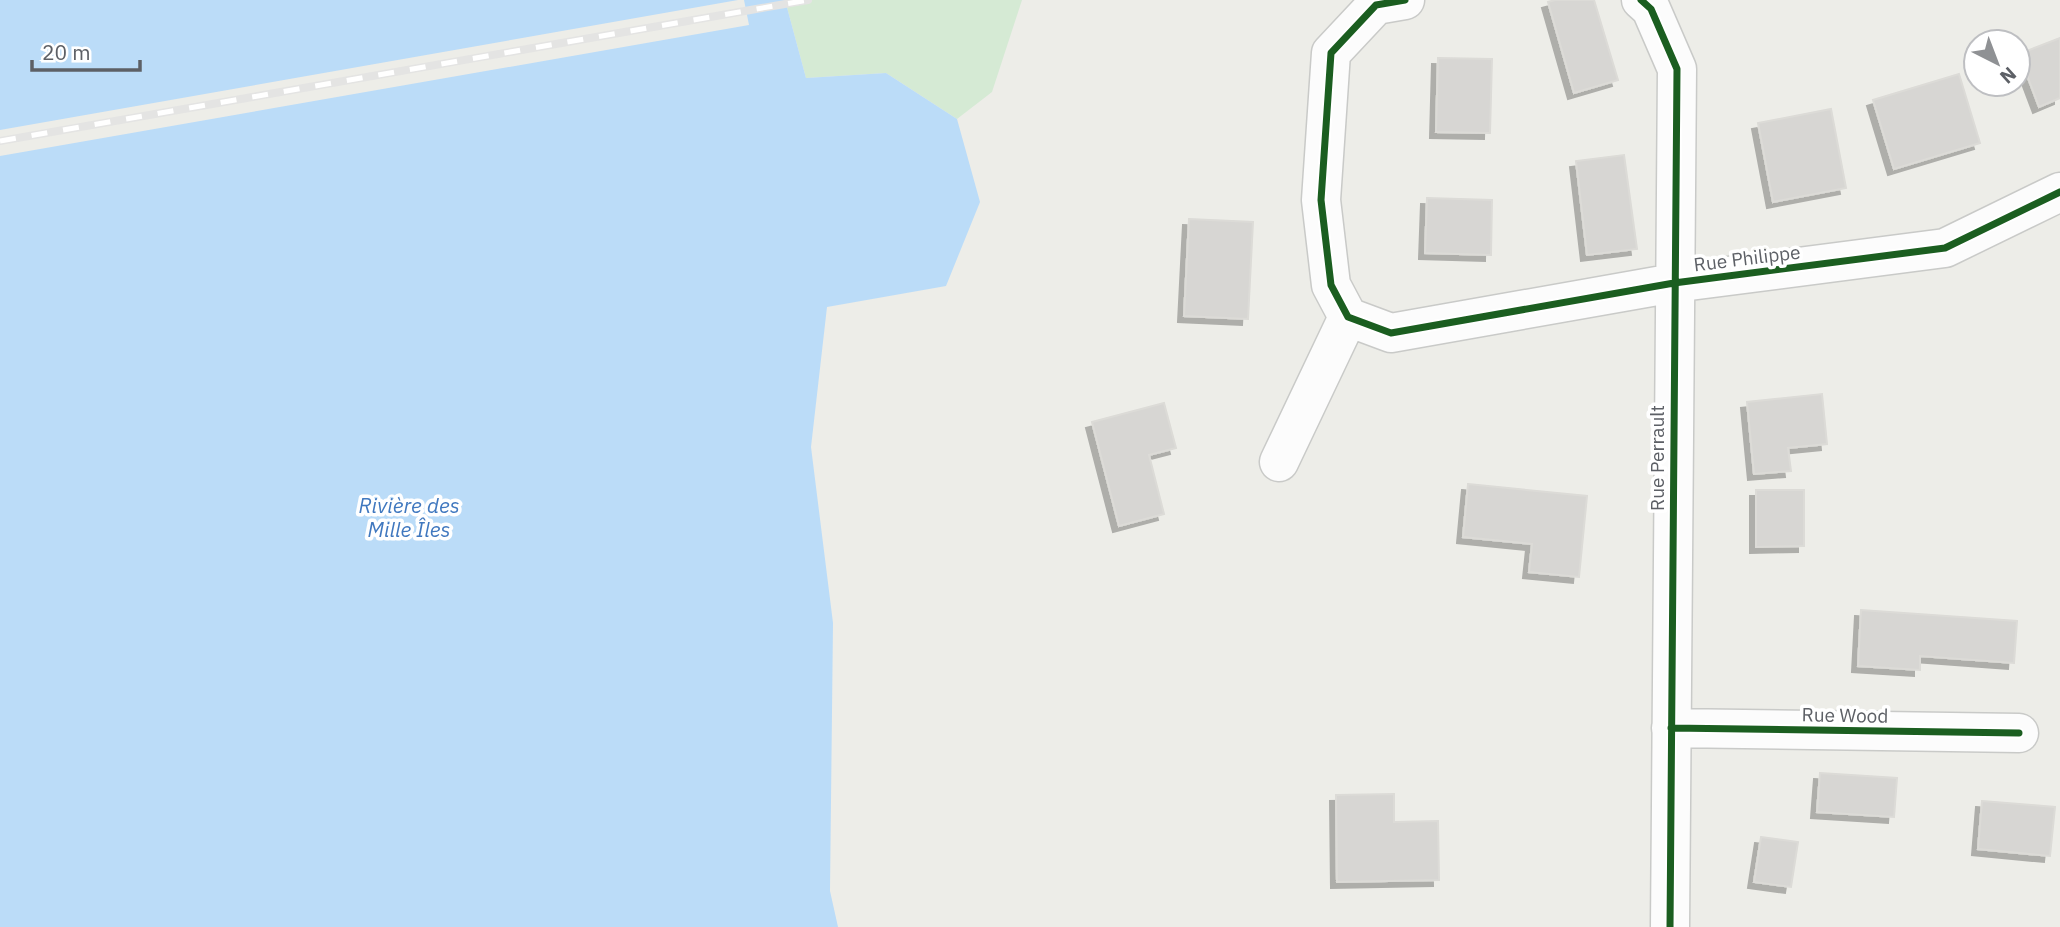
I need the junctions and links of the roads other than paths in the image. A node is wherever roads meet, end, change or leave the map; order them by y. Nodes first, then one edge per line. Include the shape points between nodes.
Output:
1 (1405, 0) edge
2 (1641, 0) edge
3 (2060, 192) edge
4 (1674, 283) junction
5 (1348, 317) junction
6 (1279, 462) dead end
7 (1671, 728) junction
8 (2019, 733) dead end
9 (1670, 927) edge

1 - 5 street via 1376,5 1331,53 1321,200 1331,285
2 - 4 street, Rue Perrault via 1651,9 1676,69
3 - 4 street, Rue Philippe via 1945,248
4 - 5 street, Rue Philippe via 1391,333
4 - 7 street, Rue Perrault
5 - 6 street
7 - 8 street, Rue Wood
7 - 9 street, Rue Perrault

